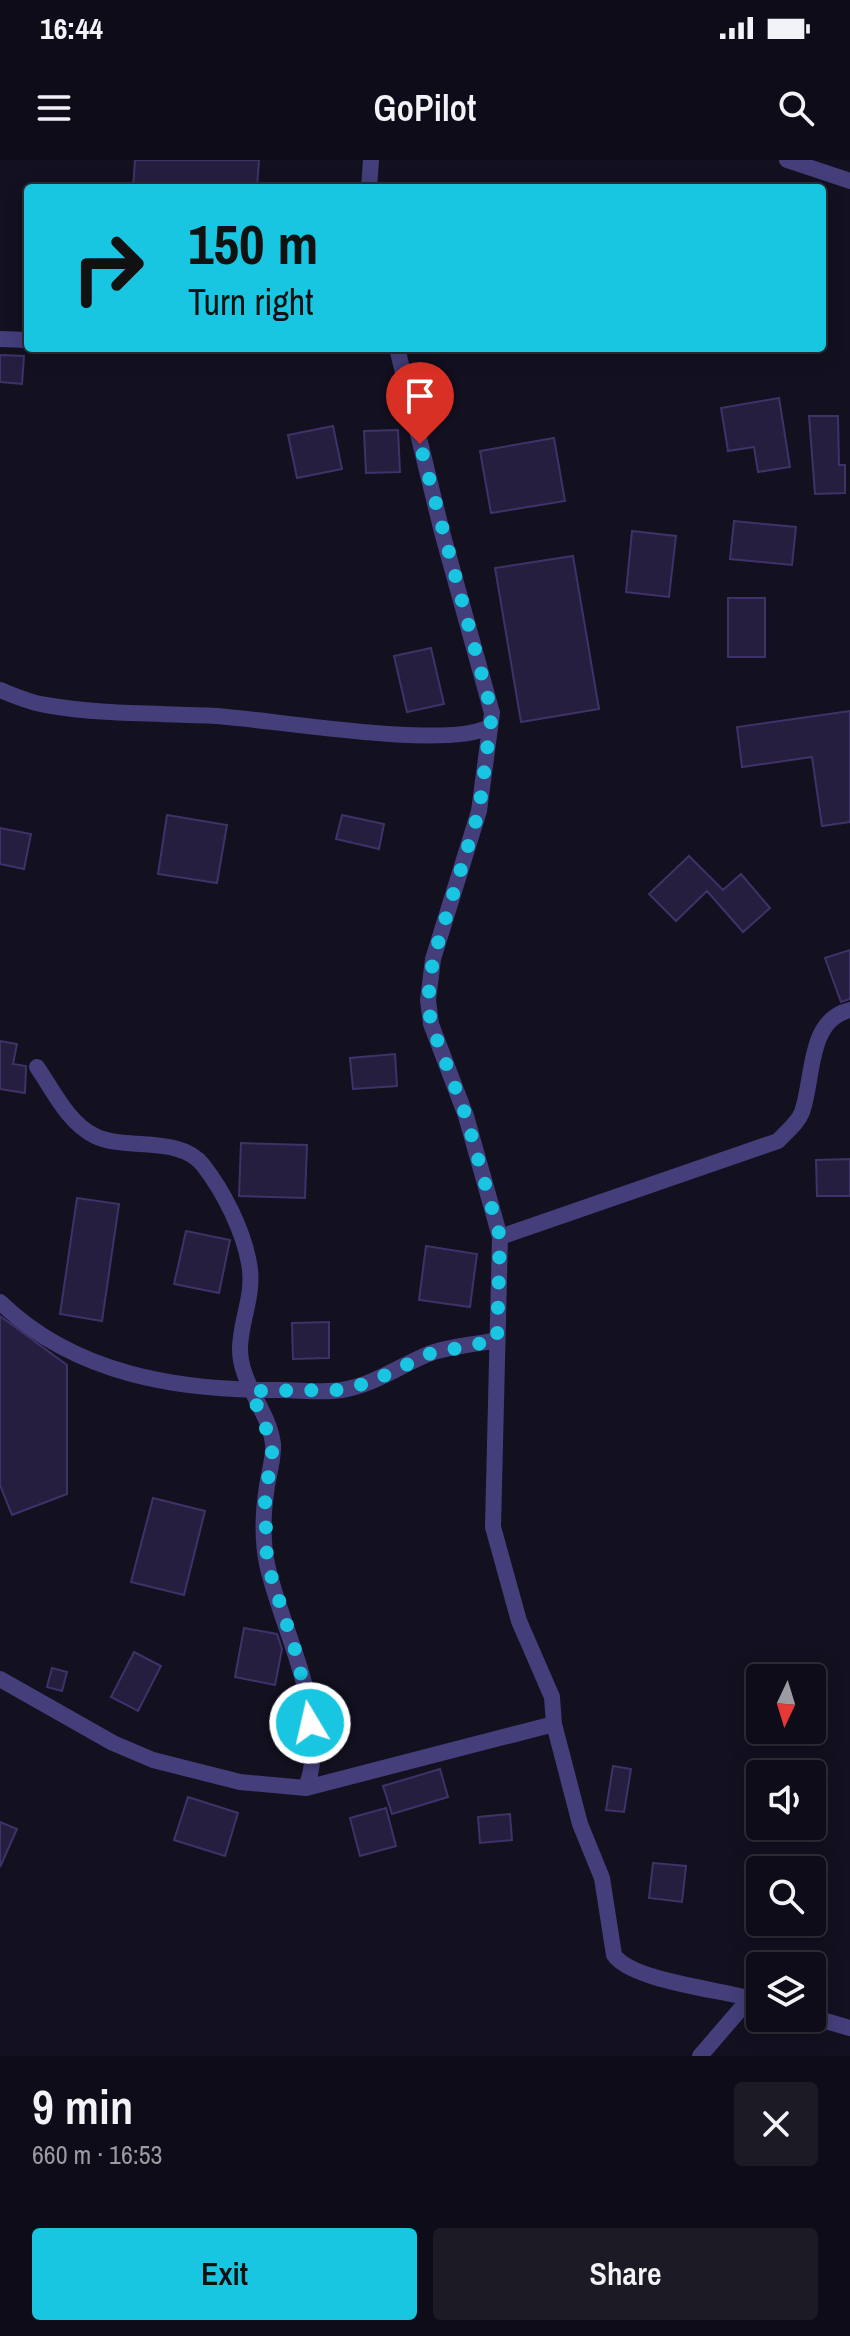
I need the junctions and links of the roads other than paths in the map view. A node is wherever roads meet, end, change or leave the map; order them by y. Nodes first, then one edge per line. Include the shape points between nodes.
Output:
1 (371, 160) edge
2 (787, 160) edge
3 (850, 181) edge
4 (369, 184) edge
5 (0, 339) edge
6 (24, 340) edge
7 (398, 352) edge
8 (0, 690) edge
9 (487, 728) junction
10 (850, 1010) edge
11 (37, 1067) dead end
12 (500, 1237) junction
13 (0, 1302) edge
14 (497, 1340) junction
15 (251, 1391) junction
16 (0, 1679) edge
17 (554, 1724) junction
18 (306, 1788) junction
19 (746, 1997) edge
20 (746, 2008) edge
21 (826, 2021) edge
22 (850, 2028) edge
23 (700, 2056) edge

1 - 4 street
2 - 3 street
5 - 6 street
7 - 9 street via 490,703
8 - 9 street via 42,705 85,711 415,735
9 - 12 street via 479,811 433,959 428,1000 431,1024 466,1116
10 - 12 street via 825,1027 815,1047 801,1116 778,1141
11 - 15 street via 72,1118 93,1135 118,1144 185,1151 201,1162 216,1184 249,1262 252,1288 240,1347
12 - 14 street
13 - 15 street via 39,1336 115,1371
14 - 15 street via 429,1354 341,1390
14 - 17 street via 493,1527 519,1621 552,1697
15 - 18 street via 273,1446 264,1531 267,1563 306,1695 313,1769
16 - 18 street via 153,1760 240,1782
17 - 18 street
17 - 19 street via 580,1824 602,1878 620,1965
20 - 23 street
21 - 22 street

